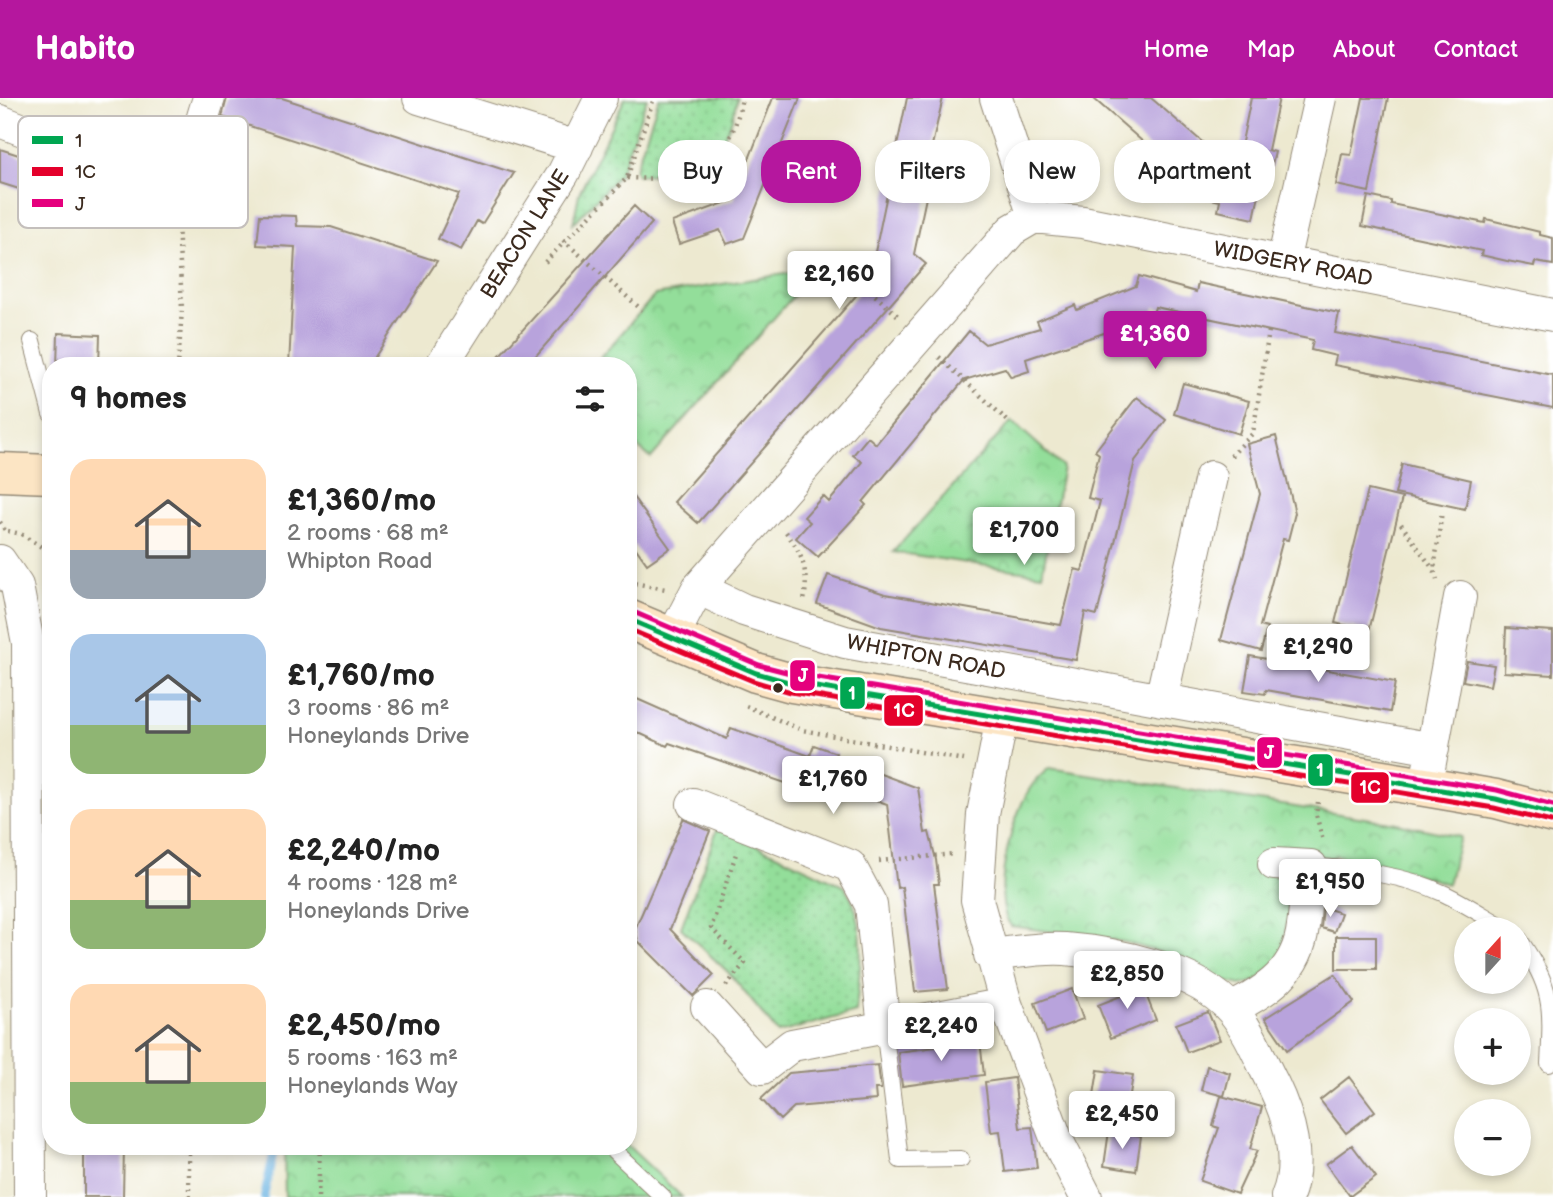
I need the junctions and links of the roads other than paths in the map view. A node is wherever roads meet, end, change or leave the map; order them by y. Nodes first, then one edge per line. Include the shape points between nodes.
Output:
1 (209, 98) edge
2 (419, 98) edge
3 (601, 98) edge
4 (996, 98) edge
5 (1320, 98) edge
6 (203, 116) edge
7 (0, 121) edge
8 (18, 128) edge
9 (577, 147) junction
10 (1034, 216) junction
11 (1283, 262) junction
12 (1553, 315) edge
13 (32, 341) dead end
14 (446, 357) edge
15 (42, 380) edge
16 (0, 472) edge
17 (42, 474) edge
18 (1211, 477) road end
19 (0, 561) edge
20 (698, 587) junction
21 (1460, 597) road end
22 (637, 622) edge
23 (673, 636) junction
24 (39, 645) edge
25 (1161, 700) junction
26 (1002, 718) junction
27 (1433, 749) junction
28 (1425, 787) junction
29 (693, 804) dead end
30 (1553, 814) edge
31 (1274, 864) dead end
32 (1311, 866) junction
33 (1486, 917) edge
34 (990, 955) junction
35 (1531, 955) edge
36 (1006, 1004) junction
37 (707, 1007) road end
38 (1231, 1009) junction
39 (884, 1027) junction
40 (1549, 1065) dead end
41 (618, 1155) edge
42 (961, 1159) dead end
43 (30, 1197) edge
44 (663, 1197) edge
45 (1086, 1197) edge
46 (1287, 1197) edge

1 - 6 street
2 - 9 street
3 - 9 street, BEACON LANE
4 - 10 street
5 - 11 street
7 - 8 street
9 - 14 street, BEACON LANE via 522,242
10 - 11 street, WIDGERY ROAD
10 - 20 street via 1012,230
11 - 12 street, WIDGERY ROAD
13 - 15 lane
16 - 17 main road
18 - 25 street
19 - 24 street via 17,586
20 - 23 street
20 - 25 street, WHIPTON ROAD via 744,610 845,642
21 - 27 street
22 - 23 main road
23 - 26 main road via 756,673 792,683
24 - 43 street
25 - 27 street, WHIPTON ROAD
26 - 28 main road
26 - 34 street via 979,851 977,900
27 - 28 street
28 - 30 main road
29 - 39 street via 850,866 871,905
31 - 32 street
32 - 33 lane via 1402,878 1444,893
32 - 38 street via 1296,953 1267,991
34 - 36 street
34 - 38 street via 1063,949 1124,958 1192,982
35 - 40 lane via 1552,1001
36 - 39 street
36 - 45 street via 1056,1138
37 - 39 street via 762,1068 793,1045
38 - 46 street via 1250,1036 1285,1114 1292,1141 1293,1183
39 - 42 lane via 900,1160
41 - 44 lane

